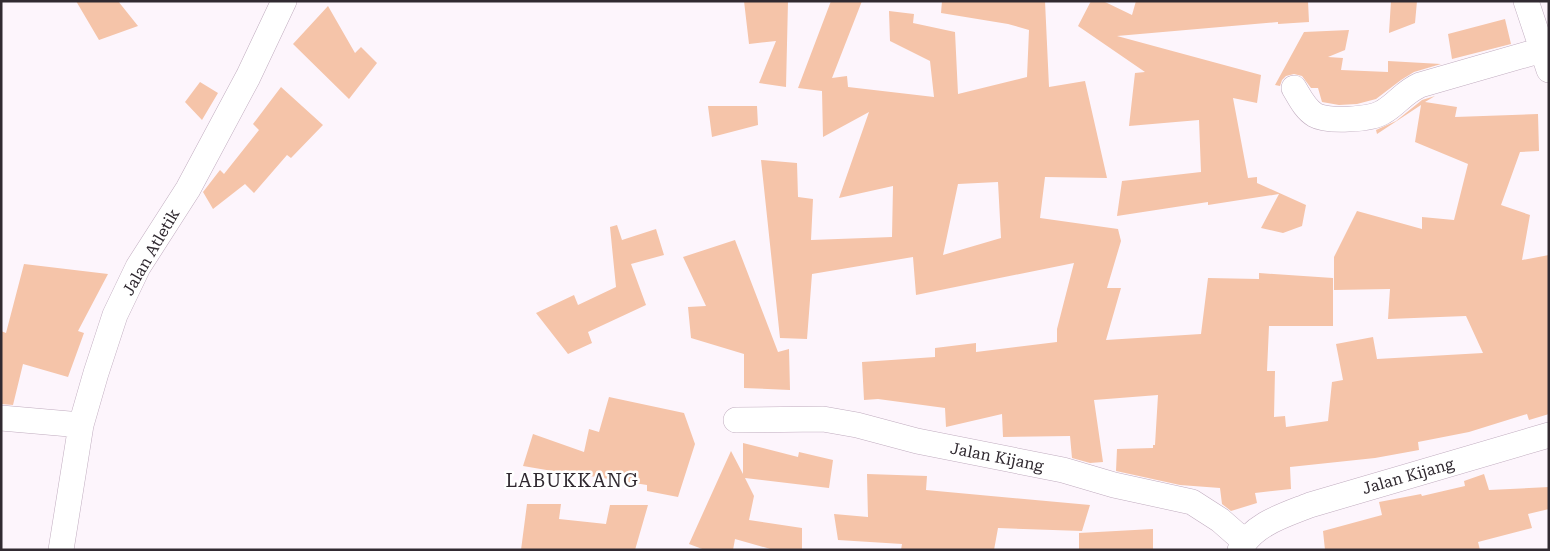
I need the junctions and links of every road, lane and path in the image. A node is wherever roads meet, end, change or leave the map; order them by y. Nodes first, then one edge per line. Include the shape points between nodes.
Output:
1 (284, 1) edge
2 (1526, 1) edge
3 (1547, 63) edge
4 (1294, 88) dead end
5 (1, 418) edge
6 (736, 420) dead end
7 (81, 425) junction
8 (1549, 435) edge
9 (1242, 545) edge
10 (61, 550) edge

1 - 7 street, Jalan Atletik via 248,77 188,189 138,268 115,316
2 - 3 street
3 - 4 street via 1420,85 1408,90 1382,113 1359,119 1316,116 1306,109
5 - 7 street
6 - 9 street, Jalan Kijang via 823,419 1063,470 1192,502 1220,520
7 - 10 street, Jalan Atletik
8 - 9 street, Jalan Kijang via 1310,505 1260,528

